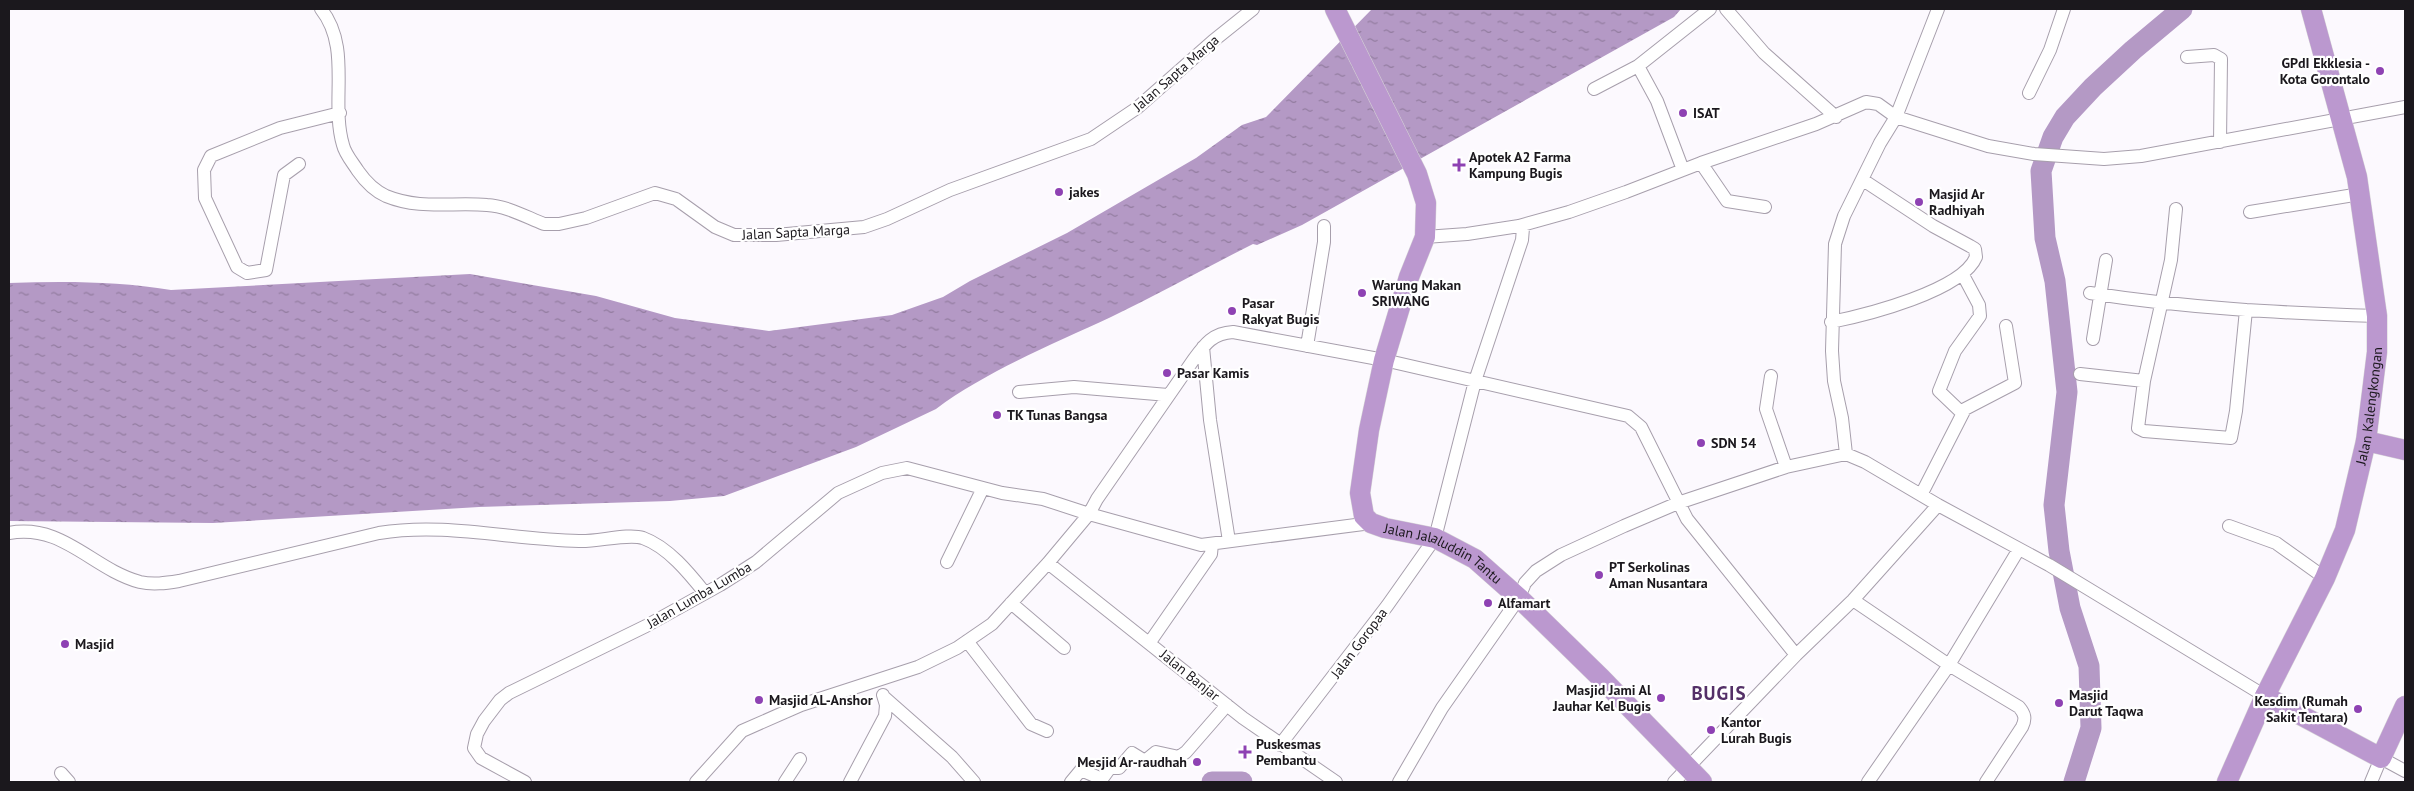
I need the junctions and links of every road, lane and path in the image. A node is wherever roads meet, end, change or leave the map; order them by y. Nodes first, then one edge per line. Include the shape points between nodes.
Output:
1 (321, 9) edge
2 (1253, 9) edge
3 (1335, 9) edge
4 (1710, 9) edge
5 (1726, 9) edge
6 (1938, 9) edge
7 (2064, 9) edge
8 (2311, 9) edge
9 (2187, 58) dead end
10 (1638, 66) junction
11 (1594, 89) dead end
12 (2029, 93) dead end
13 (2405, 107) edge
14 (340, 113) junction
15 (1836, 117) junction
16 (1896, 117) junction
17 (2341, 119) junction
18 (2220, 142) junction
19 (1701, 163) junction
20 (299, 164) dead end
21 (1683, 170) junction
22 (1863, 180) junction
23 (2360, 194) junction
24 (1765, 207) dead end
25 (2176, 209) dead end
26 (2250, 212) dead end
27 (1324, 226) dead end
28 (1519, 226) junction
29 (1425, 237) junction
30 (2106, 260) dead end
31 (1963, 275) junction
32 (2095, 294) junction
33 (2161, 303) junction
34 (2246, 310) junction
35 (2378, 316) junction
36 (1831, 322) junction
37 (2006, 326) dead end
38 (2093, 339) dead end
39 (1307, 346) junction
40 (1203, 347) junction
41 (1384, 360) junction
42 (2080, 374) dead end
43 (1771, 376) dead end
44 (1475, 381) junction
45 (2144, 381) junction
46 (1019, 392) dead end
47 (1168, 395) junction
48 (1962, 412) junction
49 (2366, 441) junction
50 (2405, 450) edge
51 (1846, 454) junction
52 (1786, 467) junction
53 (983, 488) junction
54 (1922, 495) junction
55 (1678, 503) junction
56 (1938, 505) junction
57 (1089, 514) junction
58 (1371, 523) junction
59 (2229, 526) dead end
60 (9, 533) edge
61 (1435, 538) junction
62 (1229, 541) junction
63 (1212, 544) junction
64 (2018, 549) junction
65 (946, 562) dead end
66 (1048, 563) junction
67 (2325, 578) junction
68 (705, 593) junction
69 (1519, 598) junction
70 (1853, 600) junction
71 (1010, 604) junction
72 (967, 641) junction
73 (1150, 642) junction
74 (1064, 648) dead end
75 (1796, 655) junction
76 (1949, 665) junction
77 (876, 682) junction
78 (2265, 696) junction
79 (885, 698) junction
80 (1227, 705) junction
81 (2405, 706) edge
82 (1047, 731) dead end
83 (1280, 745) junction
84 (2381, 758) junction
85 (800, 759) dead end
86 (1688, 768) junction
87 (2405, 771) edge
88 (525, 782) edge
89 (696, 782) edge
90 (785, 782) edge
91 (850, 782) edge
92 (974, 782) edge
93 (1071, 782) edge
94 (1336, 782) edge
95 (1399, 782) edge
96 (1674, 782) edge
97 (1702, 782) edge
98 (1868, 782) edge
99 (1986, 782) edge
100 (2227, 782) edge
101 (2371, 782) edge

1 - 14 street, Jalan Sapta Marga via 331,28 338,55
2 - 14 street, Jalan Sapta Marga via 1137,108 1092,139 950,190 887,220 854,229 734,236 715,227 676,199 655,194 559,224 544,224 498,206 428,206 405,202 379,192 361,175 343,146
3 - 29 highway, Jalan Jalaluddin Tantu via 1417,174 1426,203
4 - 10 street
5 - 15 street via 1764,54
6 - 16 street
7 - 12 street via 2050,50
8 - 17 highway, Jalan Kalengkongan
9 - 18 street via 2214,55 2221,59
10 - 11 street
10 - 21 street via 1657,101
13 - 17 street
14 - 20 street via 280,128 211,156 204,170 205,198 238,266 247,273 266,270 284,175
15 - 16 street via 1866,102 1878,104
15 - 19 street
16 - 18 street via 1988,146 2034,154 2104,159
16 - 22 street
17 - 18 street
17 - 23 highway, Jalan Kalengkongan
19 - 21 street
19 - 24 street via 1727,201
21 - 28 street via 1610,198
22 - 31 street via 1975,249 1974,262
22 - 36 street via 1844,216 1835,244
23 - 26 street
23 - 35 highway, Jalan Kalengkongan
25 - 33 street via 2171,260
27 - 39 street
28 - 29 street
28 - 44 street via 1523,228 1522,240
29 - 41 highway, Jalan Jalaluddin Tantu via 1409,277
30 - 32 street
31 - 36 street via 1893,306
31 - 48 street via 1979,305 1980,316 1955,351 1939,391
32 - 33 street
32 - 38 street
33 - 34 street
33 - 45 street
34 - 35 street
34 - 45 street via 2231,438 2139,429 2137,423
35 - 49 highway, Jalan Kalengkongan
36 - 51 street via 1833,375
37 - 48 street via 2015,383
39 - 40 street via 1234,332 1217,335
39 - 41 street
40 - 47 street
40 - 62 street via 1210,420
41 - 44 street
41 - 58 highway, Jalan Jalaluddin Tantu via 1360,493 1363,512
42 - 45 street
43 - 52 street via 1766,409
44 - 55 street via 1628,416 1641,428
44 - 61 street
46 - 47 street via 1074,387
47 - 57 street
48 - 54 street
49 - 50 highway
49 - 67 highway, Jalan Kalengkongan via 2348,521
51 - 52 street
51 - 54 street
52 - 55 street
53 - 57 street, Jalan Lumba Lumba via 1043,499
53 - 65 street
53 - 68 street, Jalan Lumba Lumba via 907,468 882,473 838,493 745,570
54 - 56 street
55 - 69 street via 1561,555 1536,571 1525,583
55 - 75 street via 1703,540
56 - 64 street
56 - 70 street
57 - 63 street, Jalan Lumba Lumba via 1201,545
57 - 66 street
58 - 61 highway, Jalan Jalaluddin Tantu
58 - 62 street, Jalan Lumba Lumba
59 - 67 street via 2276,543
60 - 68 street via 26,530 51,536 126,577 158,584 409,528 578,542 635,537 653,542 672,557
61 - 69 highway, Jalan Jalaluddin Tantu via 1475,559
61 - 83 street, Jalan Goropaa
62 - 63 street, Jalan Lumba Lumba
63 - 73 street via 1211,554
64 - 76 street
64 - 78 street
66 - 71 street
66 - 73 street, Jalan Banjar
67 - 78 highway, Jalan Kalengkongan
68 - 88 street, Jalan Lumba Lumba via 561,669 517,687 500,700 477,734 474,748 481,758
69 - 86 highway, Jalan Jalaluddin Tantu
69 - 95 street via 1442,708
70 - 75 street
70 - 76 street
71 - 72 street via 992,624
71 - 74 street
72 - 77 street via 918,667
72 - 82 street via 1031,724
73 - 80 street, Jalan Banjar
75 - 86 street
76 - 98 street
76 - 99 street via 2024,713 2022,727
77 - 79 street
77 - 89 street via 801,705 742,731
78 - 84 highway
78 - 100 highway, Jalan Kalengkongan
79 - 91 street via 884,716
79 - 92 street
80 - 83 street, Jalan Banjar
80 - 93 street via 1179,757 1156,752 1145,762 1132,754 1118,768 1110,768 1102,779 1081,770
81 - 84 highway
83 - 94 street, Jalan Banjar
84 - 87 street
84 - 101 street
85 - 90 street
86 - 96 street
86 - 97 highway, Jalan Jalaluddin Tantu

